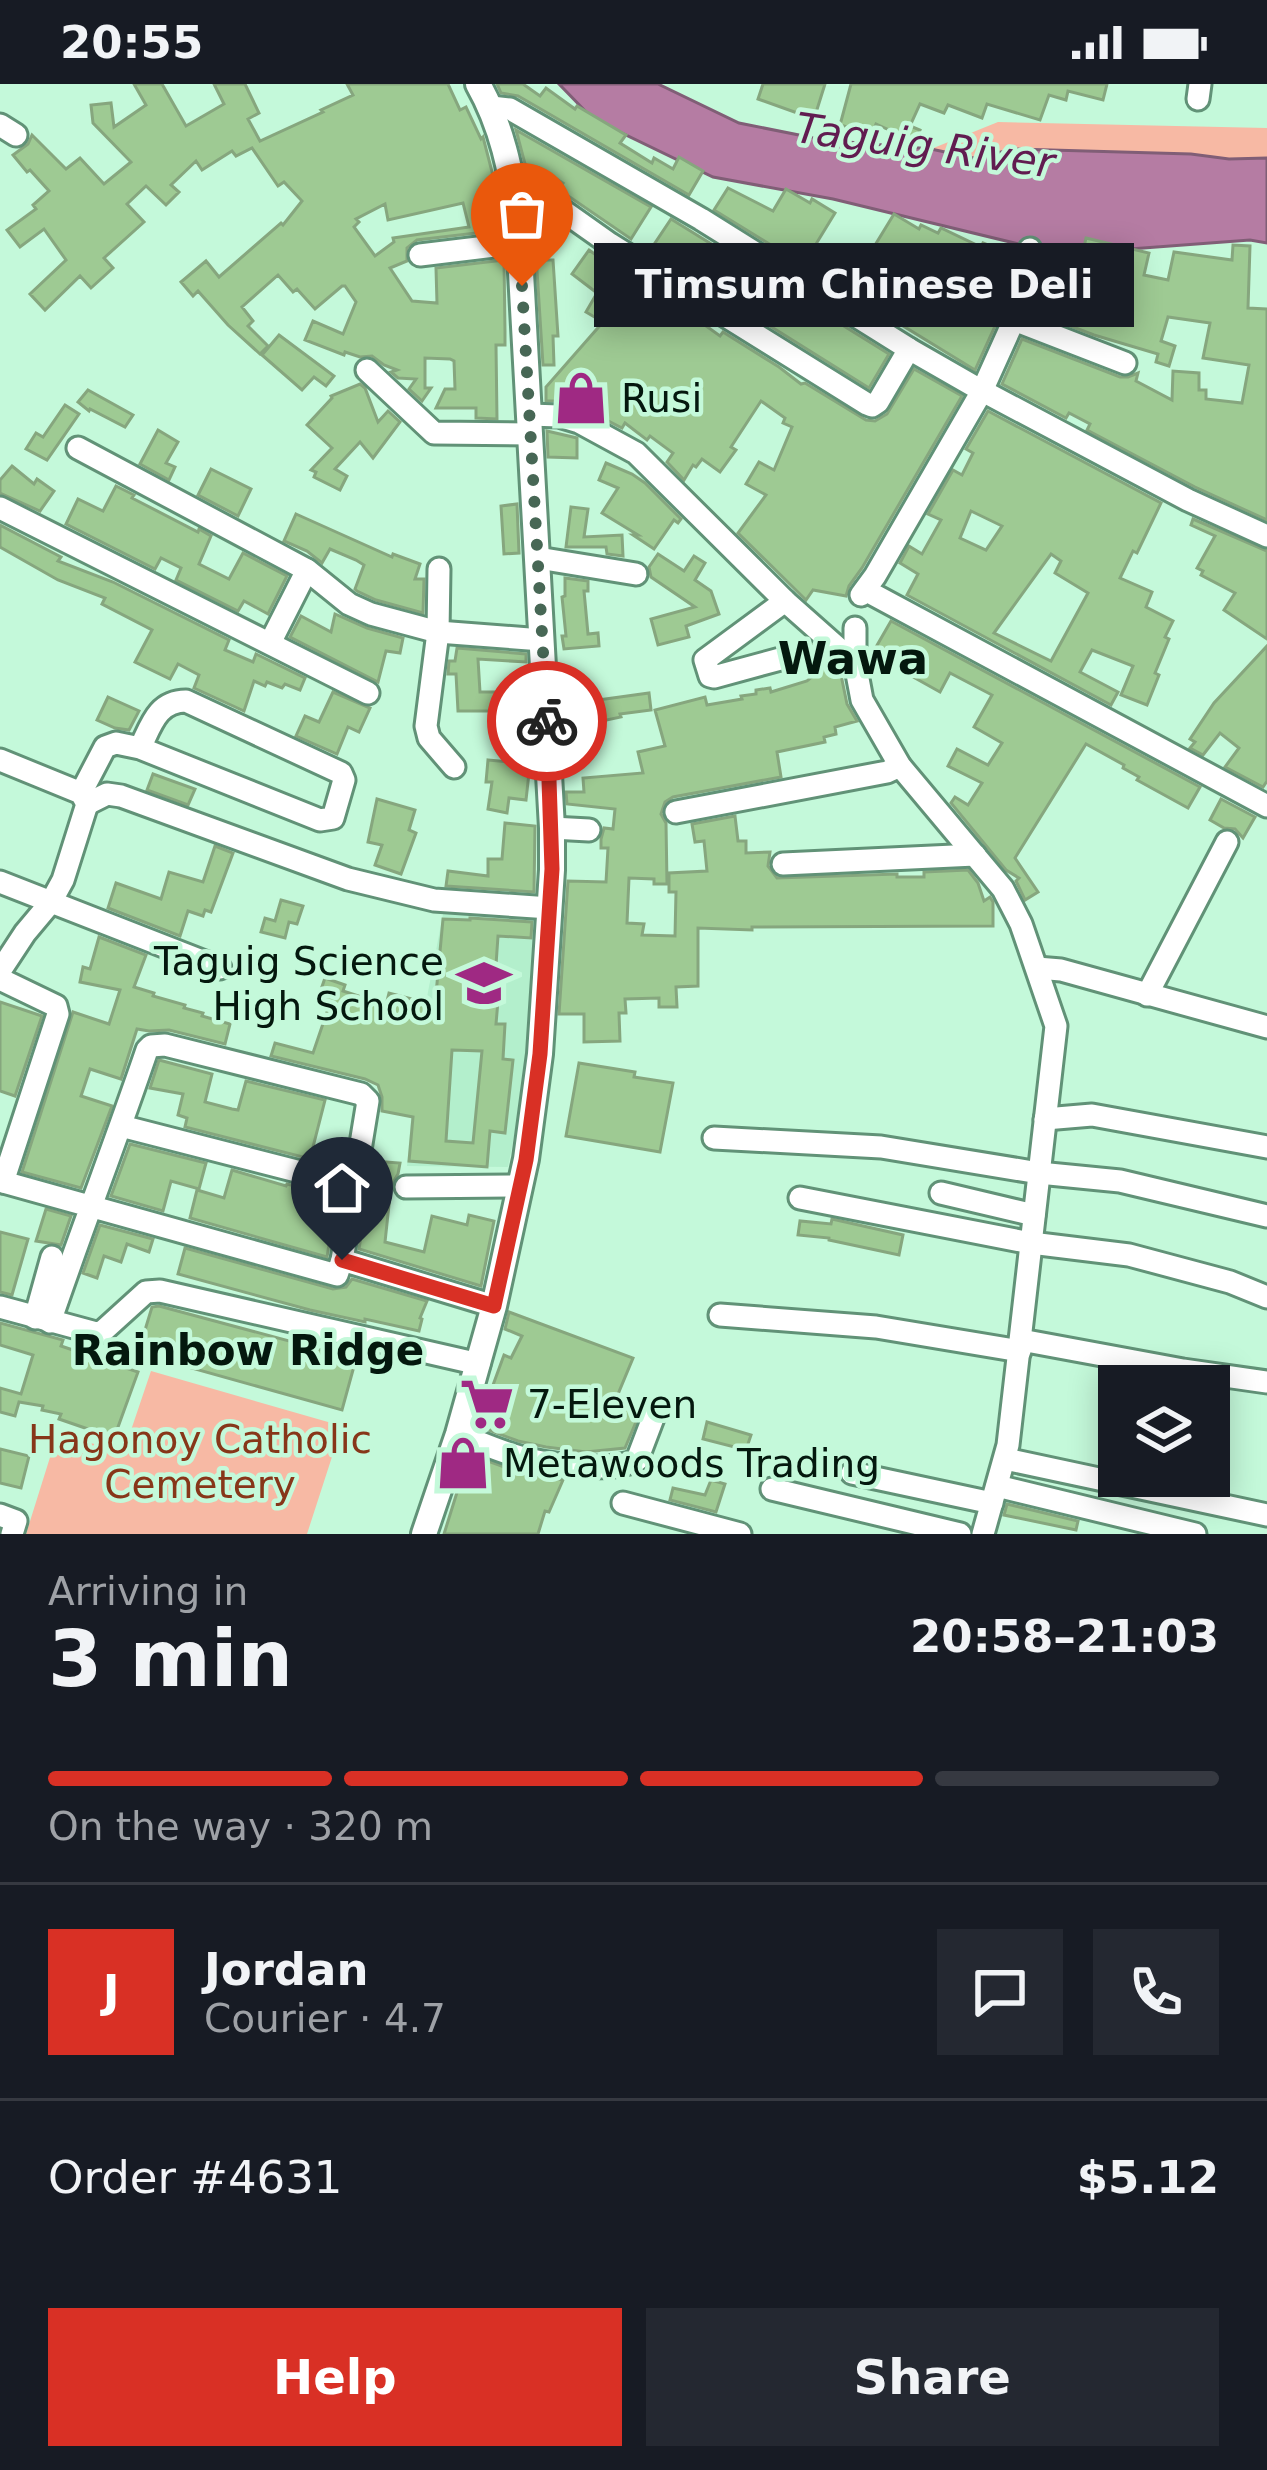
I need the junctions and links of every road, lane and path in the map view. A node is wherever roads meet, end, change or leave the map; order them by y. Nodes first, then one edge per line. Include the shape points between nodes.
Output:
1 (478, 84) edge
2 (491, 107) junction
3 (511, 174) junction
4 (520, 243) junction
5 (1030, 249) dead end
6 (421, 255) dead end
7 (1014, 320) junction
8 (909, 349) junction
9 (1125, 363) dead end
10 (367, 370) dead end
11 (982, 391) junction
12 (530, 425) junction
13 (78, 448) dead end
14 (0, 508) edge
15 (1267, 536) edge
16 (538, 558) junction
17 (439, 568) dead end
18 (308, 570) junction
19 (636, 574) dead end
20 (785, 601) junction
21 (855, 628) dead end
22 (438, 632) junction
23 (542, 640) junction
24 (270, 643) junction
25 (784, 658) dead end
26 (855, 663) junction
27 (368, 693) dead end
28 (140, 748) junction
29 (0, 760) edge
30 (900, 766) junction
31 (454, 767) dead end
32 (84, 798) junction
33 (1265, 800) edge
34 (676, 812) dead end
35 (552, 828) junction
36 (589, 830) dead end
37 (1227, 842) dead end
38 (975, 855) junction
39 (783, 863) dead end
40 (0, 882) edge
41 (51, 902) junction
42 (550, 908) junction
43 (220, 968) dead end
44 (1037, 968) junction
45 (0, 975) edge
46 (1147, 995) junction
47 (1267, 1027) edge
48 (1045, 1119) junction
49 (121, 1126) junction
50 (714, 1138) dead end
51 (1267, 1147) edge
52 (1039, 1173) junction
53 (1, 1182) edge
54 (355, 1186) junction
55 (520, 1186) junction
56 (406, 1187) dead end
57 (940, 1193) dead end
58 (800, 1198) dead end
59 (90, 1208) junction
60 (1034, 1215) junction
61 (1267, 1216) edge
62 (1031, 1243) junction
63 (52, 1257) dead end
64 (342, 1260) junction
65 (1267, 1297) edge
66 (494, 1306) junction
67 (0, 1307) edge
68 (720, 1315) dead end
69 (42, 1320) junction
70 (1021, 1346) junction
71 (479, 1364) junction
72 (1267, 1382) edge
73 (653, 1418) dead end
74 (458, 1434) junction
75 (1005, 1459) junction
76 (852, 1473) dead end
77 (772, 1489) dead end
78 (994, 1494) junction
79 (623, 1503) dead end
80 (1267, 1515) edge
81 (990, 1533) edge
82 (424, 1534) edge
83 (740, 1534) edge
84 (960, 1534) edge
85 (1195, 1534) edge

1 - 2 main road
2 - 3 main road
2 - 8 street via 510,109 701,219
3 - 4 main road
3 - 8 street via 867,404 878,401
4 - 6 street
4 - 12 main road
5 - 7 street
7 - 9 street
7 - 11 street
8 - 11 street
10 - 12 street via 434,433
11 - 15 street
11 - 33 street via 863,592
12 - 16 main road
12 - 20 street via 559,416 636,453
13 - 18 street
14 - 24 street
16 - 19 street
16 - 23 main road
17 - 22 street
18 - 22 street via 349,604
18 - 24 street
20 - 25 street via 705,664 714,677
20 - 26 street
21 - 26 street
22 - 23 street
22 - 31 street via 426,726
23 - 35 main road
24 - 27 street
26 - 30 street via 862,700
28 - 28 street via 320,820 333,818 344,780 186,701 161,708
28 - 32 street via 107,746
29 - 32 street
30 - 34 street
30 - 38 street
32 - 41 street
32 - 42 street via 121,796 421,898
35 - 36 street
35 - 42 main road
37 - 46 street
38 - 39 street
38 - 44 street via 1003,890
40 - 41 street
41 - 43 street
41 - 45 street
42 - 55 main road
44 - 46 street
44 - 48 street via 1056,1026
45 - 53 street via 58,1014
46 - 47 street
48 - 51 street via 1092,1114
48 - 52 street
49 - 54 street
49 - 54 street via 156,1044 361,1094 368,1101
49 - 59 street
50 - 52 street via 881,1147
52 - 60 street
52 - 61 street via 1120,1181
53 - 59 street
54 - 64 street
55 - 56 street
55 - 66 main road
57 - 60 street
58 - 62 street
59 - 64 street via 337,1275
59 - 69 street
60 - 62 street
62 - 65 street via 1129,1255
62 - 70 street
63 - 69 street
64 - 66 street
66 - 71 main road
67 - 69 street
68 - 70 street
69 - 71 street via 98,1333 154,1291
70 - 72 street
70 - 75 street
71 - 74 main road
73 - 74 street via 638,1460 618,1466 529,1460
74 - 82 main road
75 - 78 street
75 - 80 street
76 - 78 street
77 - 84 street
78 - 81 street
78 - 85 street
79 - 83 street

